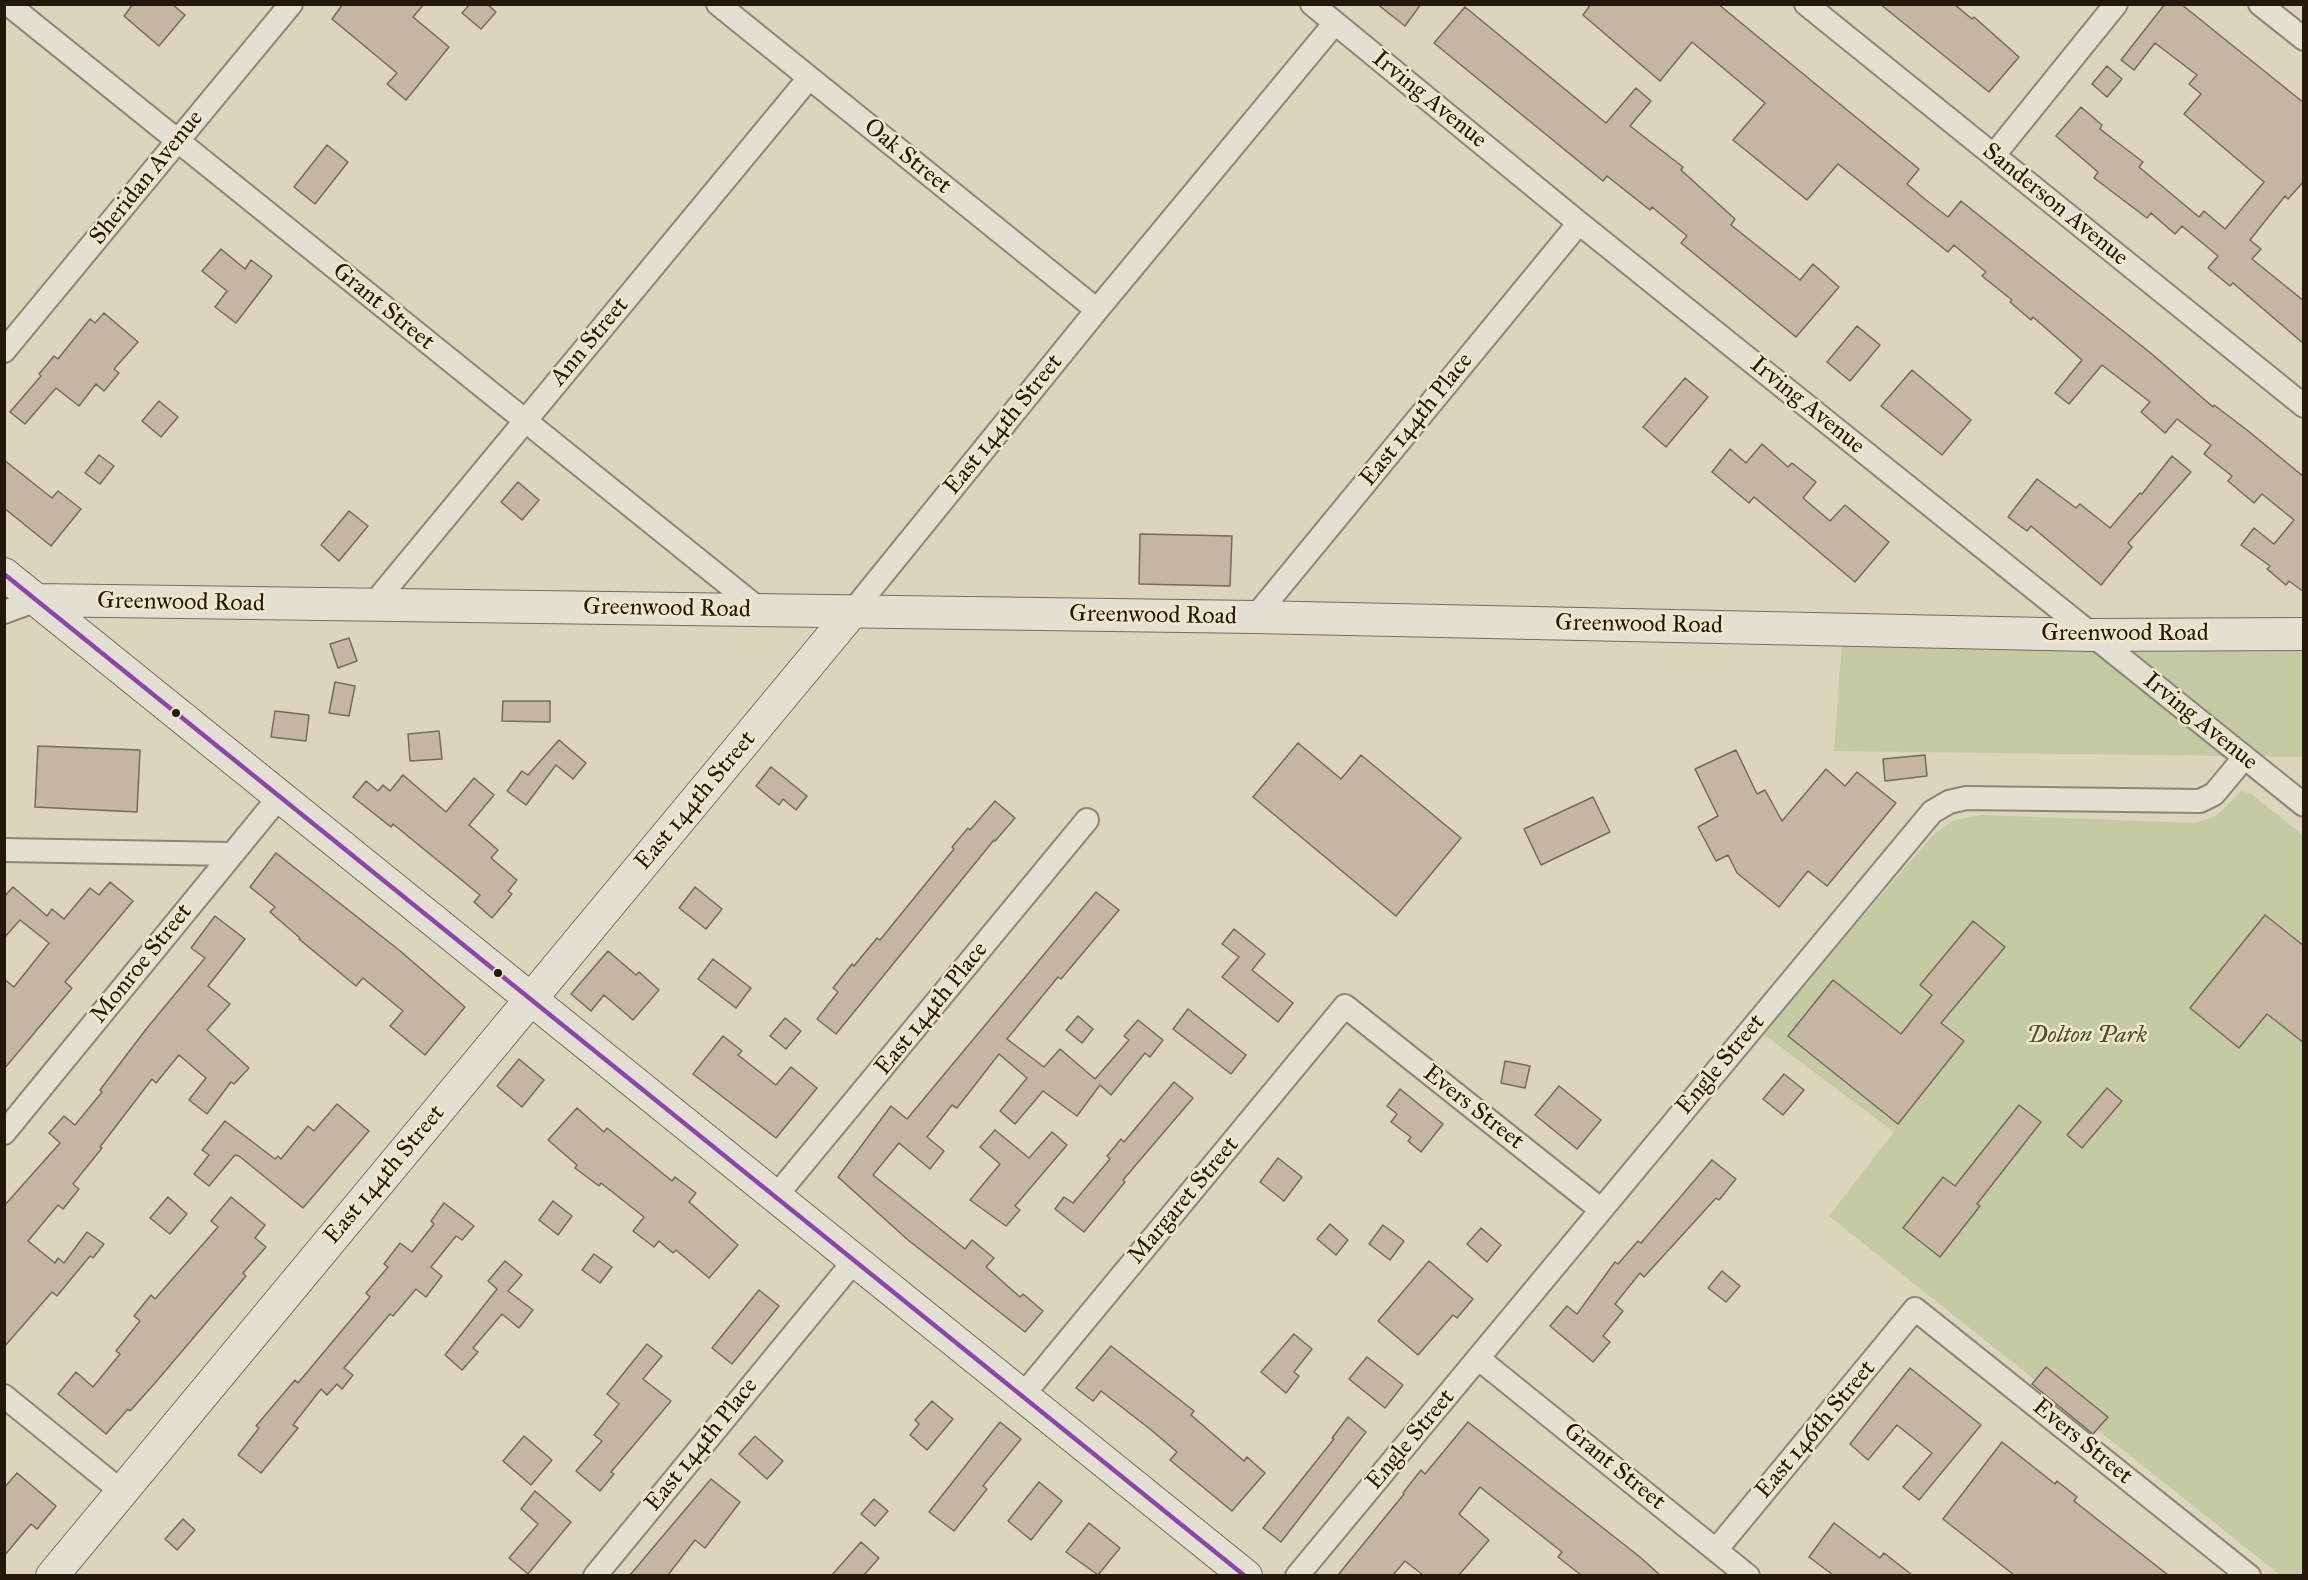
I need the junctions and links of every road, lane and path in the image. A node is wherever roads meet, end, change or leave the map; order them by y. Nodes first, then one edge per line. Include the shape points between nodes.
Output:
1 (8, 4) edge
2 (291, 4) edge
3 (718, 4) edge
4 (1312, 4) edge
5 (1806, 4) edge
6 (2116, 4) edge
7 (2260, 4) edge
8 (1335, 23) junction
9 (2304, 39) edge
10 (809, 78) junction
11 (177, 141) junction
12 (1994, 155) junction
13 (1579, 223) junction
14 (1097, 310) junction
15 (4, 351) edge
16 (2304, 406) edge
17 (525, 420) junction
18 (4, 574) edge
19 (38, 600) junction
20 (372, 606) junction
21 (759, 609) junction
22 (4, 612) edge
23 (852, 612) junction
24 (1255, 617) junction
25 (2304, 634) edge
26 (2091, 635) junction
27 (2244, 758) junction
28 (280, 796) junction
29 (2304, 805) edge
30 (1087, 820) dead end
31 (4, 850) edge
32 (231, 854) junction
33 (532, 999) junction
34 (1345, 1006) joint
35 (4, 1133) edge
36 (776, 1196) junction
37 (1600, 1209) junction
38 (855, 1260) junction
39 (1915, 1309) joint
40 (1479, 1359) junction
41 (1023, 1395) junction
42 (4, 1396) edge
43 (121, 1491) junction
44 (1716, 1550) junction
45 (52, 1575) edge
46 (595, 1575) edge
47 (1246, 1575) edge
48 (1296, 1575) edge
49 (1748, 1575) edge
50 (2249, 1575) edge

1 - 11 street, Grant Street
2 - 11 street, Sheridan Avenue
3 - 10 street, Oak Street
4 - 8 street, Irving Avenue
5 - 12 street, Sanderson Avenue
6 - 12 street
7 - 9 street
8 - 13 street, Irving Avenue
8 - 14 street, East 144th Street
10 - 14 street, Oak Street
10 - 17 street, Ann Street
11 - 15 street, Sheridan Avenue
11 - 17 street, Grant Street
12 - 16 street, Sanderson Avenue
13 - 24 street, East 144th Place
13 - 26 street, Irving Avenue
14 - 23 street, East 144th Street
17 - 20 street, Ann Street
17 - 21 street, Grant Street
18 - 19 street
19 - 20 street, Greenwood Road
19 - 22 street, Greenwood Road
19 - 28 street
20 - 21 street, Greenwood Road
21 - 23 street, Greenwood Road
23 - 24 street, Greenwood Road
23 - 33 street, East 144th Street
24 - 26 street, Greenwood Road
25 - 26 street, Greenwood Road
26 - 27 street, Irving Avenue
27 - 29 street, Irving Avenue
27 - 37 street, Engle Street via 2214,794 2200,801 1966,798 1932,812
28 - 32 street, Monroe Street
28 - 33 street
30 - 36 street, East 144th Place
31 - 32 street
32 - 35 street, Monroe Street
33 - 36 street
33 - 43 street, East 144th Street
34 - 37 street, Evers Street
34 - 41 street, Margaret Street
36 - 38 street
37 - 40 street, Engle Street
38 - 41 street
38 - 46 street, East 144th Place
39 - 44 street, East 146th Street
39 - 50 street, Evers Street
40 - 44 street, Grant Street
40 - 48 street, Engle Street
41 - 47 street
42 - 43 street
43 - 45 street, East 144th Street
44 - 49 street, Grant Street

